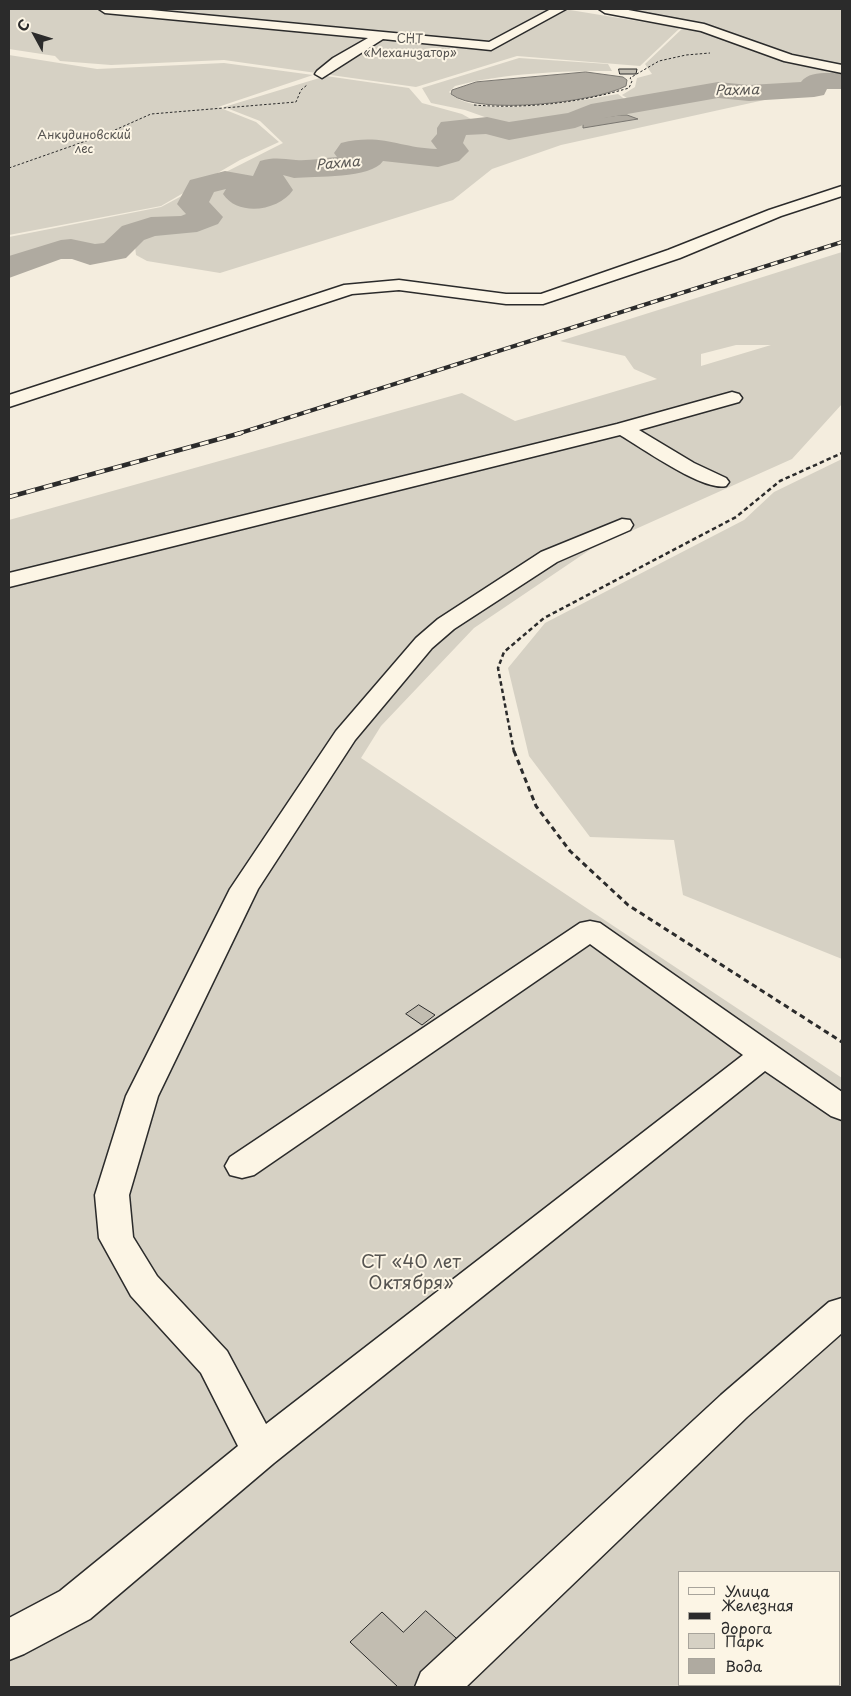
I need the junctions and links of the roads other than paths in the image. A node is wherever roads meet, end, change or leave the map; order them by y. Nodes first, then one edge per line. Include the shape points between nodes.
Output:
1 (105, 9) edge
2 (560, 9) edge
3 (605, 9) edge
4 (382, 35) junction
5 (842, 69) edge
6 (322, 74) road end
7 (842, 191) edge
8 (732, 398) dead end
9 (9, 402) edge
10 (623, 428) junction
11 (719, 482) dead end
12 (622, 525) dead end
13 (9, 580) edge
14 (764, 1055) junction
15 (842, 1108) edge
16 (242, 1166) dead end
17 (842, 1312) edge
18 (260, 1451) junction
19 (9, 1640) edge
20 (436, 1687) edge

1 - 4 street
2 - 4 street via 491,46
3 - 5 street via 704,28 789,58
4 - 6 street
7 - 9 street via 543,299 506,299 399,285 350,289
8 - 10 street
10 - 11 street via 687,467
10 - 13 street
12 - 18 street via 549,558 446,624 424,643 345,736 244,889 142,1096 112,1195 116,1238 144,1286 214,1362
14 - 15 street
14 - 16 street via 590,930
14 - 18 street
17 - 20 street via 734,1406
18 - 19 street via 74,1605

